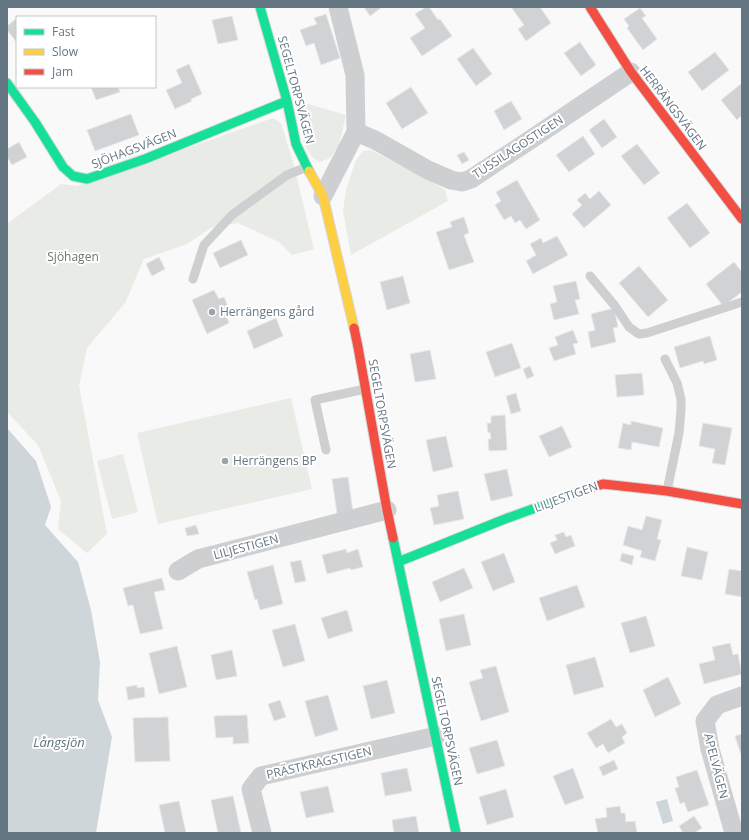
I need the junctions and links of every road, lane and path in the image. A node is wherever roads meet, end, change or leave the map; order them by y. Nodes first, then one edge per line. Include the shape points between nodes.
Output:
1 (260, 7) edge
2 (338, 7) edge
3 (590, 7) edge
4 (631, 72) junction
5 (7, 82) edge
6 (287, 101) junction
7 (356, 132) junction
8 (307, 167) junction
9 (324, 196) junction
10 (742, 219) edge
11 (590, 276) dead end
12 (194, 279) dead end
13 (742, 302) edge
14 (665, 359) dead end
15 (365, 389) junction
16 (326, 450) dead end
17 (667, 491) junction
18 (742, 504) edge
19 (387, 510) junction
20 (398, 562) junction
21 (178, 571) dead end
22 (742, 696) edge
23 (436, 736) junction
24 (262, 833) edge
25 (456, 833) edge
26 (734, 833) edge

1 - 6 street, SEGELTORPSVÄGEN
2 - 7 street via 355,75
3 - 4 street, HERRÄNGSVÄGEN
4 - 7 street, TUSSILAGOSTIGEN via 471,179 462,182 428,170
4 - 10 street, HERRÄNGSVÄGEN
5 - 6 street, SJÖHAGSVÄGEN via 63,167 73,176 87,179 144,159
6 - 8 street, SEGELTORPSVÄGEN via 296,144
7 - 9 street
8 - 9 street, SEGELTORPSVÄGEN
8 - 12 lane via 287,175 232,214 204,245
9 - 15 street, SEGELTORPSVÄGEN
11 - 13 lane via 629,327 639,334
14 - 17 lane via 677,383 682,410
15 - 16 lane via 315,400
15 - 19 street, SEGELTORPSVÄGEN
17 - 18 street, LILJESTIGEN
17 - 20 street, LILJESTIGEN via 603,484 505,519
19 - 20 street, SEGELTORPSVÄGEN
19 - 21 street, LILJESTIGEN via 198,559
20 - 23 street, SEGELTORPSVÄGEN
22 - 26 street, APELVÄGEN via 717,705 705,721 710,749
23 - 24 street, PRÄSTKRAGSTIGEN via 261,776 251,789
23 - 25 street, SEGELTORPSVÄGEN

